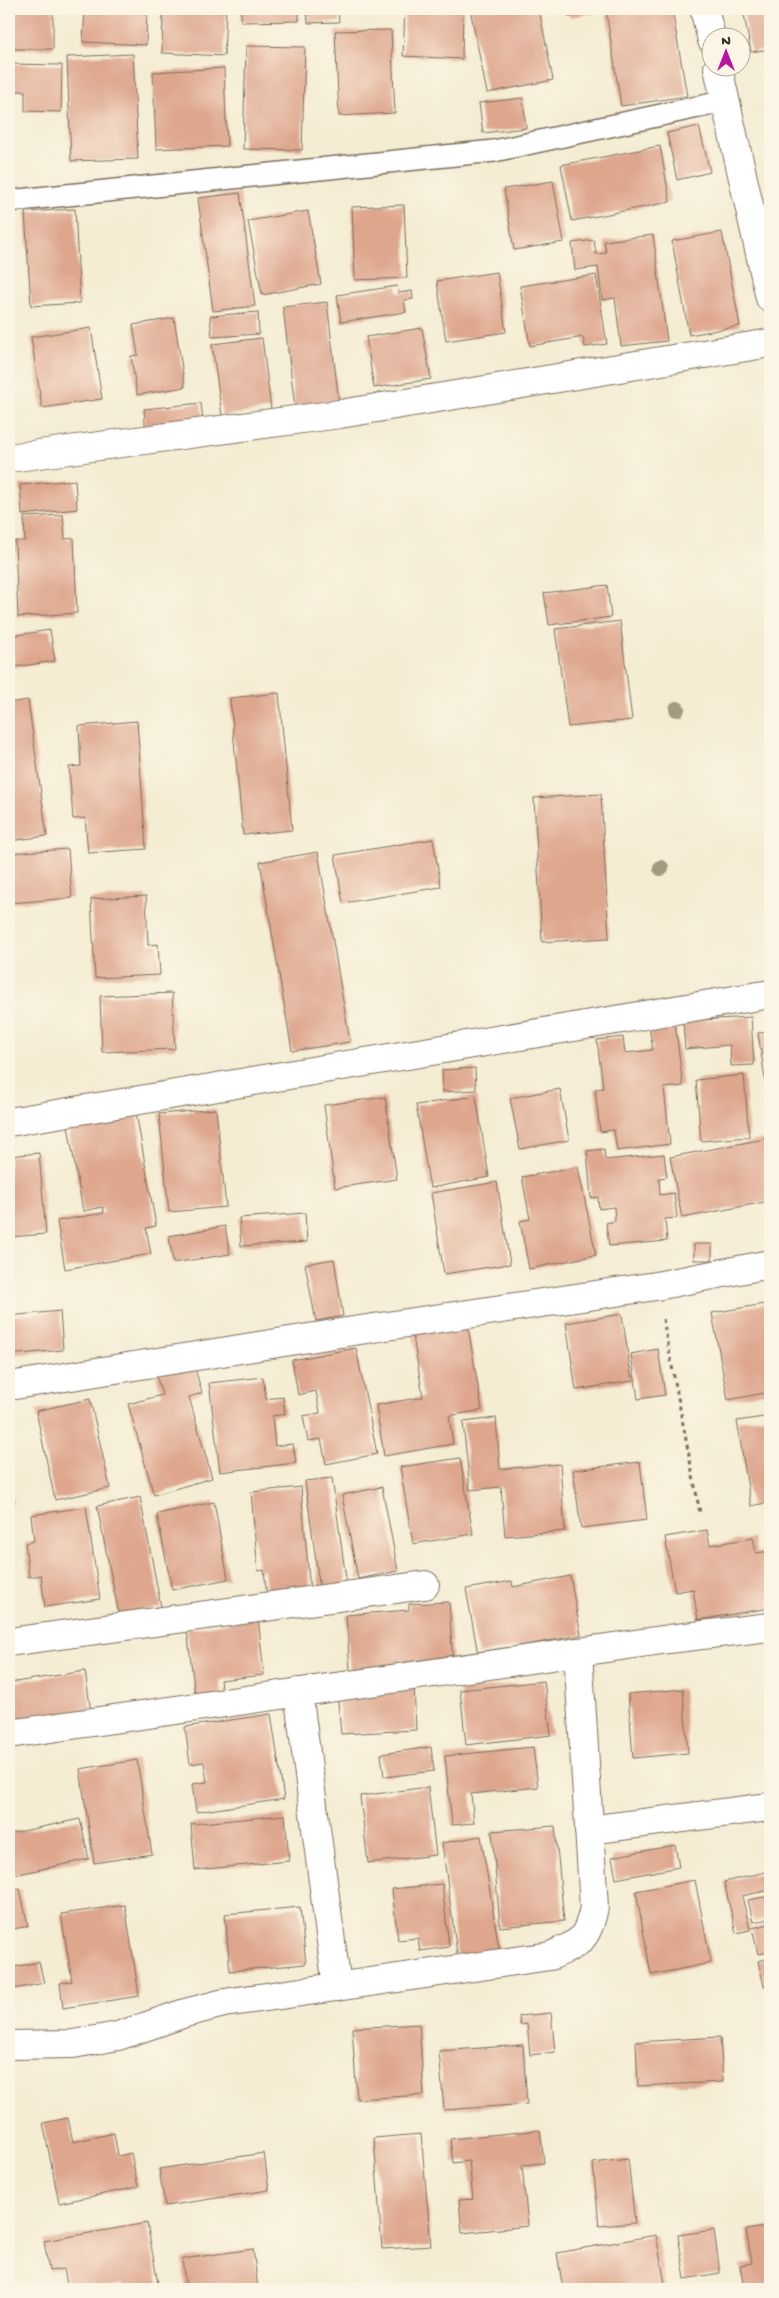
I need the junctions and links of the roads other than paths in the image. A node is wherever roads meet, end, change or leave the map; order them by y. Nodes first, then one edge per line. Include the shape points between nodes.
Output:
1 (704, 9) edge
2 (709, 28) edge
3 (720, 78) edge
4 (726, 101) junction
5 (9, 201) edge
6 (770, 298) edge
7 (770, 343) edge
8 (9, 458) edge
9 (770, 994) edge
10 (9, 1122) edge
11 (770, 1264) edge
12 (9, 1386) edge
13 (425, 1585) dead end
14 (770, 1626) edge
15 (9, 1642) edge
16 (578, 1652) junction
17 (298, 1692) junction
18 (9, 1734) edge
19 (770, 1807) edge
20 (590, 1830) junction
21 (337, 1987) junction
22 (9, 2046) edge

1 - 2 street
3 - 4 street
4 - 5 lane via 494,151
4 - 6 street
7 - 8 street via 340,414
9 - 10 street
11 - 12 street via 656,1286
13 - 15 street
14 - 16 street
16 - 17 street
16 - 20 street
17 - 18 street
17 - 21 street
19 - 20 street
20 - 21 street via 594,1906 590,1929 572,1947 550,1956
21 - 22 street via 224,2003 109,2038 73,2044

